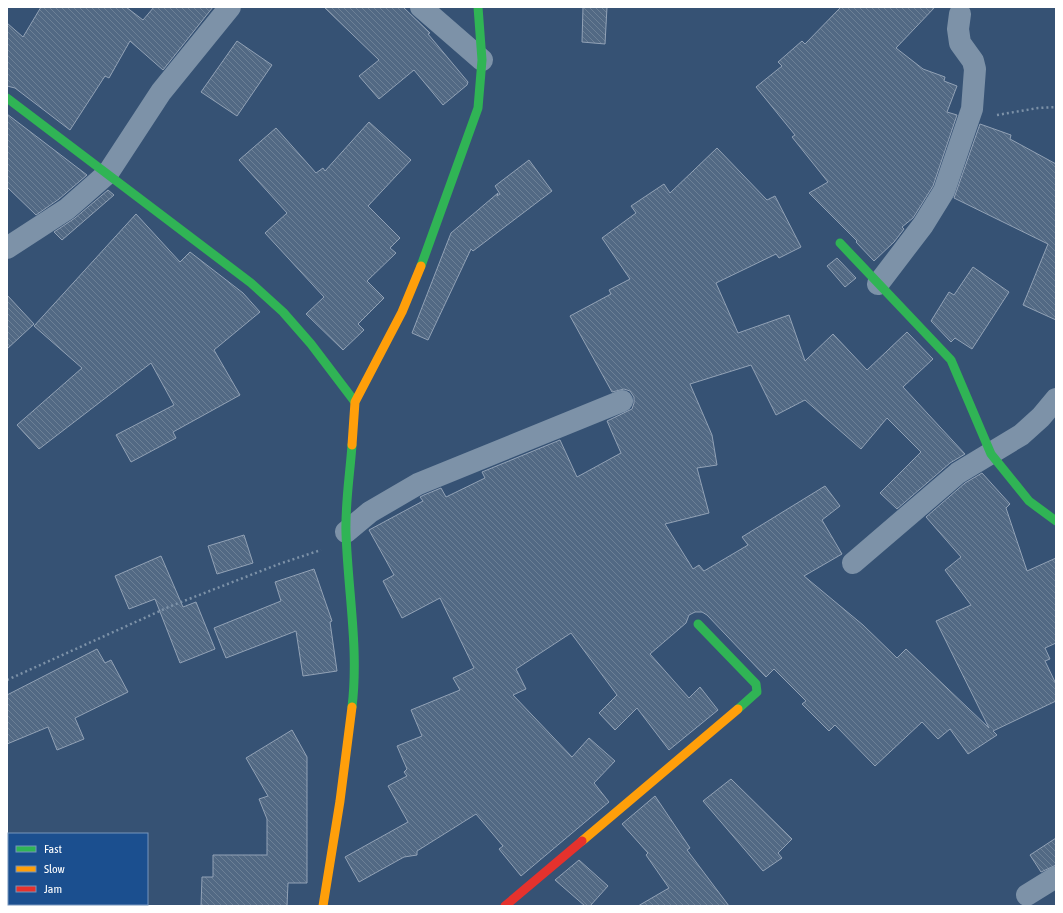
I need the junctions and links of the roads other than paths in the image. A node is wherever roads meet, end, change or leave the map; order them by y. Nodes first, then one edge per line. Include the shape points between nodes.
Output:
1 (230, 7) edge
2 (422, 7) edge
3 (478, 7) edge
4 (960, 14) dead end
5 (482, 60) junction
6 (7, 98) edge
7 (108, 173) junction
8 (840, 243) dead end
9 (7, 248) edge
10 (878, 284) junction
11 (1056, 399) edge
12 (622, 401) dead end
13 (356, 402) junction
14 (991, 454) junction
15 (1056, 522) edge
16 (346, 538) junction
17 (853, 563) dead end
18 (698, 624) dead end
19 (1056, 877) edge
20 (1027, 895) dead end
21 (323, 906) edge
22 (505, 906) edge

1 - 7 street via 161,92
2 - 5 street
3 - 5 street
4 - 10 street via 960,43 973,61 975,69 973,103 968,122 944,191 923,225
5 - 13 street via 478,108 426,253 402,312
6 - 7 street
7 - 9 street via 67,209
7 - 13 street via 250,283 283,312
8 - 10 street
10 - 14 street via 951,360
11 - 14 street via 1021,435
12 - 16 street via 418,484 370,512
13 - 16 street
14 - 15 street via 1029,501
14 - 17 street via 958,473
16 - 21 street via 354,637 354,680 340,801
18 - 22 street via 756,684 757,692
19 - 20 street

